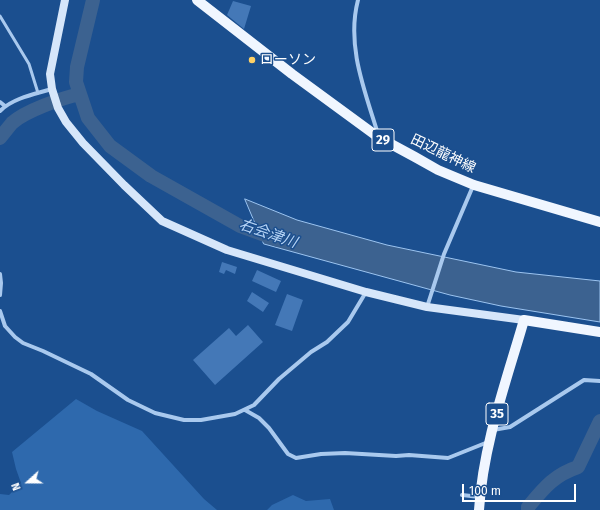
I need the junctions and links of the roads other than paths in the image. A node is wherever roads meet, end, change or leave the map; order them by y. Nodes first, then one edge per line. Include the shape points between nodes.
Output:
1 (65, 0) edge
2 (197, 0) edge
3 (358, 0) edge
4 (0, 16) edge
5 (53, 91) junction
6 (38, 93) junction
7 (0, 102) edge
8 (5, 106) junction
9 (0, 111) edge
10 (378, 137) junction
11 (474, 185) junction
12 (600, 222) edge
13 (0, 274) edge
14 (366, 292) junction
15 (0, 295) edge
16 (427, 307) junction
17 (0, 311) edge
18 (524, 320) junction
19 (600, 332) edge
20 (600, 381) edge
21 (245, 410) junction
22 (492, 430) junction
23 (490, 441) junction
24 (462, 495) dead end
25 (480, 497) junction
26 (479, 510) edge

1 - 5 street via 51,66
2 - 10 main road, 田辺龍神線 / 29
3 - 10 street via 353,32 356,61
4 - 6 lane via 29,64
5 - 6 street
5 - 14 street via 66,122 124,185 162,221 227,250
6 - 8 street
7 - 8 street
8 - 9 street
10 - 11 main road, 田辺龍神線 / 29 via 438,170
11 - 12 main road, 田辺龍神線 / 29
11 - 16 street via 444,254
13 - 15 street
14 - 16 street
14 - 21 street via 348,322 327,342 279,379 254,405
16 - 18 street
17 - 21 street via 5,326 23,343 91,374 128,400 155,413 184,420 201,420
18 - 19 main road
18 - 22 main road, 35
20 - 22 street via 584,380 510,427
21 - 23 street via 259,418 288,454 296,458 344,453 448,458
22 - 23 main road, 35
23 - 25 main road, 35
24 - 25 street
25 - 26 main road, 35

